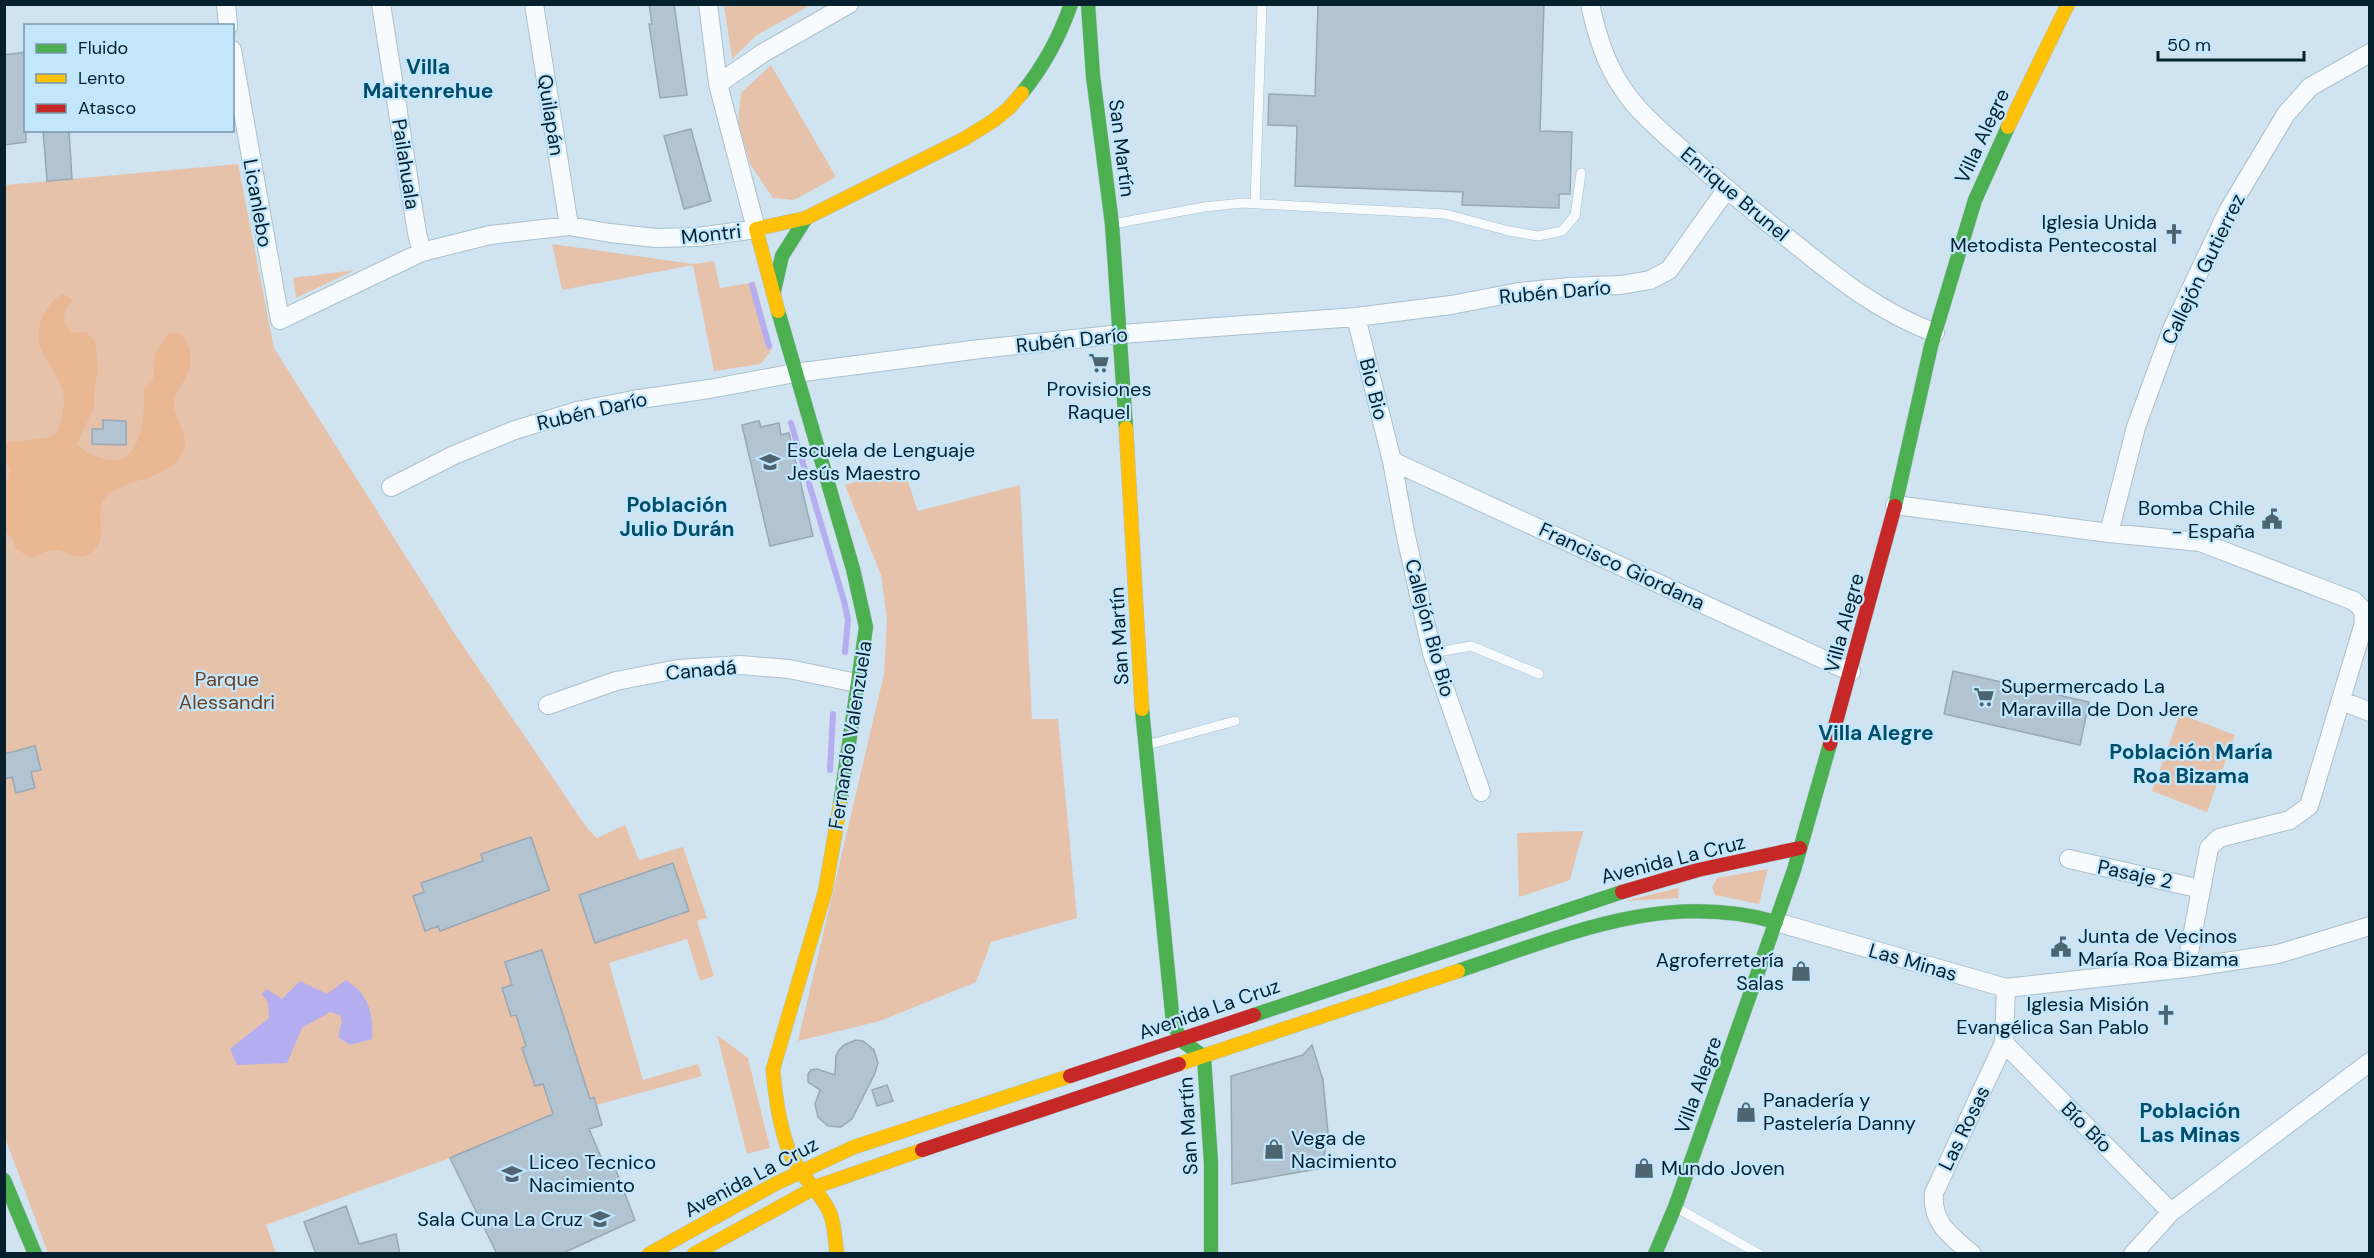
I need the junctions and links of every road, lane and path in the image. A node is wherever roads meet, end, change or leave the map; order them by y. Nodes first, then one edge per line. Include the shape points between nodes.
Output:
1 (226, 4) edge
2 (381, 4) edge
3 (534, 4) edge
4 (708, 4) edge
5 (849, 4) edge
6 (1071, 4) edge
7 (1088, 4) edge
8 (1262, 4) edge
9 (1590, 4) edge
10 (2068, 4) edge
11 (228, 24) edge
12 (2370, 53) edge
13 (1064, 54) dead end
14 (1079, 59) dead end
15 (1046, 60) junction
16 (234, 62) edge
17 (1093, 76) junction
18 (718, 84) junction
19 (1581, 173) dead end
20 (1726, 190) junction
21 (1255, 204) junction
22 (806, 218) junction
23 (1112, 224) junction
24 (569, 226) junction
25 (756, 229) junction
26 (422, 252) junction
27 (773, 292) junction
28 (1356, 318) junction
29 (280, 320) joint
30 (1935, 333) junction
31 (1121, 334) junction
32 (795, 373) junction
33 (1392, 461) junction
34 (391, 487) dead end
35 (1896, 505) junction
36 (2109, 532) junction
37 (1432, 653) junction
38 (1851, 672) junction
39 (1539, 674) dead end
40 (857, 683) junction
41 (2342, 701) junction
42 (548, 705) dead end
43 (2370, 712) edge
44 (1235, 721) dead end
45 (1144, 746) junction
46 (1481, 792) dead end
47 (1800, 848) junction
48 (2068, 860) dead end
49 (2201, 889) junction
50 (1776, 922) junction
51 (2370, 926) edge
52 (2186, 968) junction
53 (2006, 988) junction
54 (1181, 1040) junction
55 (2004, 1043) junction
56 (1204, 1057) junction
57 (2370, 1062) edge
58 (804, 1178) junction
59 (4, 1180) edge
60 (1675, 1207) junction
61 (2170, 1212) junction
62 (35, 1254) edge
63 (649, 1254) edge
64 (693, 1254) edge
65 (837, 1254) edge
66 (1211, 1254) edge
67 (1656, 1254) edge
68 (1759, 1254) edge
69 (1972, 1254) edge
70 (2133, 1254) edge

1 - 11 street
2 - 26 street, Pailahuala
3 - 24 street, Quilapán
4 - 18 street, Fernando Valenzuela
5 - 18 street via 763,53
6 - 15 main road, Montri
7 - 17 main road, San Martín
8 - 21 lane
9 - 20 street, Enrique Brunel via 1605,55 1624,90 1650,120
10 - 30 main road, Villa Alegre via 1975,200
12 - 36 street, Callejón Gutierrez via 2310,87 2286,114 2228,211 2168,340 2136,427
13 - 15 main road
14 - 17 main road
15 - 22 main road, Montri via 1023,94 979,131
16 - 29 street, Licanlebo
17 - 23 main road, San Martín
18 - 25 street, Fernando Valenzuela
19 - 21 lane via 1575,216 1562,231 1538,236 1445,214
20 - 28 street, Rubén Darío via 1669,270 1650,280 1519,292
20 - 30 street, Enrique Brunel via 1853,290 1897,318
21 - 23 lane via 1204,207
22 - 25 main road, Montri
22 - 27 main road, Fernando Valenzuela via 782,256
23 - 31 main road, San Martín
24 - 25 street, Montri via 656,238
24 - 26 street, Montri via 490,235
25 - 27 main road, Fernando Valenzuela
26 - 29 street, Montri
27 - 32 main road, Fernando Valenzuela
28 - 31 street, Rubén Darío
28 - 33 street, Bio Bio
30 - 35 main road, Villa Alegre
31 - 32 street, Rubén Darío
31 - 45 main road, San Martín
32 - 34 street, Rubén Darío via 577,411 505,434
32 - 40 main road, Fernando Valenzuela via 862,601 866,627
33 - 37 street, Callejón Bio Bio
33 - 38 street, Francisco Giordana
35 - 36 street
35 - 38 main road, Villa Alegre
36 - 41 street via 2199,542 2358,604 2364,623
37 - 39 lane via 1471,646
37 - 46 street, Callejón Bio Bio
38 - 47 main road, Villa Alegre
40 - 42 street, Canadá via 753,666 678,669 616,681
40 - 58 main road, Fernando Valenzuela via 825,892 773,1068 789,1151
41 - 43 street
41 - 49 street via 2308,806 2290,820 2219,838 2209,848
44 - 45 lane
45 - 54 main road, San Martín via 1173,1023
47 - 50 main road, Villa Alegre
47 - 54 main road, Avenida La Cruz via 1590,901
48 - 49 street, Pasaje 2
49 - 52 street
50 - 53 street, Las Minas
50 - 56 main road, Avenida La Cruz via 1701,904 1602,923
50 - 60 main road, Villa Alegre
51 - 52 street, Las Minas via 2278,954
52 - 53 street, Las Minas
53 - 55 street, Las Rosas
54 - 56 main road, San Martín
54 - 58 main road, Avenida La Cruz via 854,1147
55 - 61 street, Bío Bío
55 - 69 street, Las Rosas via 1934,1193 1934,1211 1942,1227
56 - 58 main road, Avenida La Cruz via 965,1133
56 - 66 main road, San Martín via 1211,1163
57 - 61 street
58 - 63 main road, Avenida La Cruz
58 - 64 main road, Avenida La Cruz
58 - 65 main road, Fernando Valenzuela via 829,1211
59 - 62 main road
60 - 67 main road, Villa Alegre
60 - 68 lane
61 - 70 street

